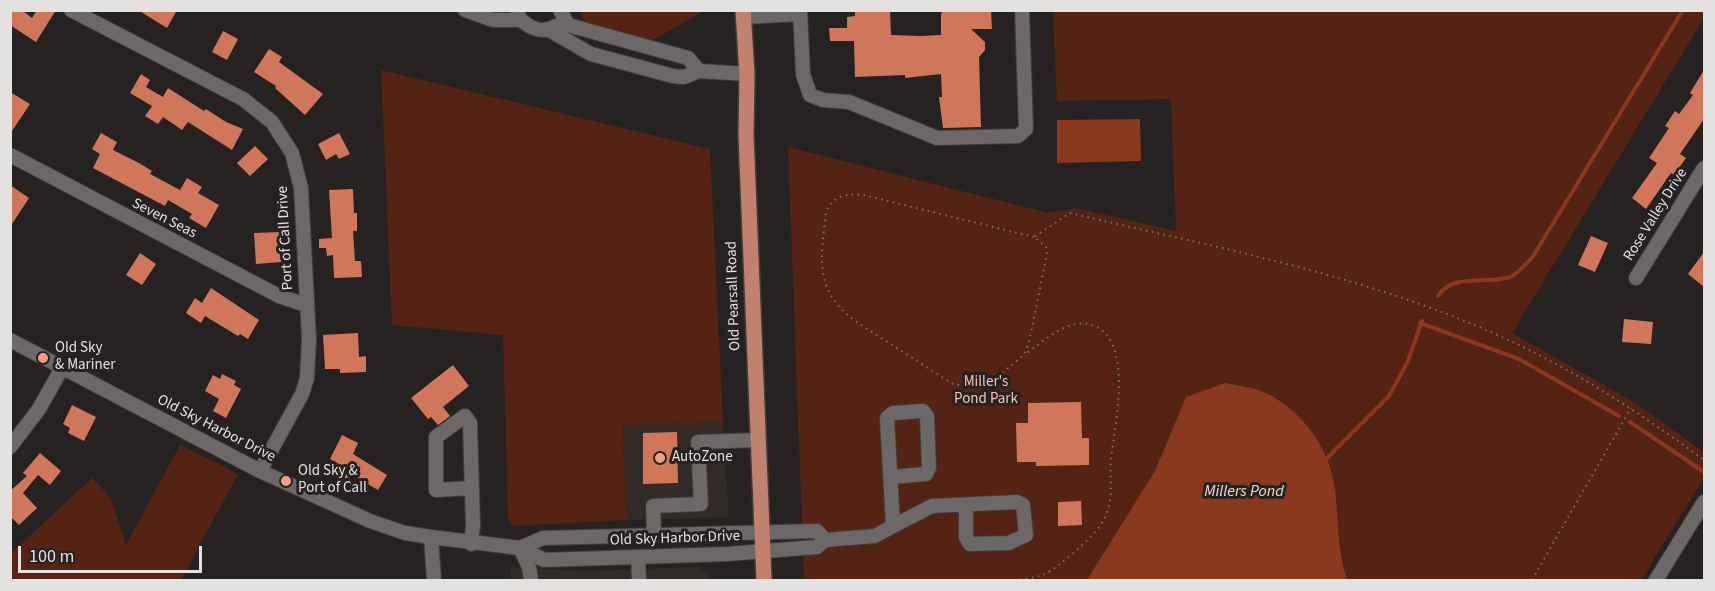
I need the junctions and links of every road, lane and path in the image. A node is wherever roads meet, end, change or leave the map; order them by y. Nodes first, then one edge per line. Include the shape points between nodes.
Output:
1 (71, 10) edge
2 (465, 10) edge
3 (1022, 10) edge
4 (800, 12) edge
5 (561, 13) edge
6 (743, 14) edge
7 (519, 15) edge
8 (549, 30) junction
9 (699, 71) junction
10 (747, 74) junction
11 (10, 155) edge
12 (1704, 168) edge
13 (1034, 237) junction
14 (1636, 278) dead end
15 (306, 305) junction
16 (10, 340) edge
17 (1024, 354) junction
18 (62, 368) junction
19 (1631, 408) junction
20 (758, 440) junction
21 (10, 447) edge
22 (1704, 460) edge
23 (260, 471) junction
24 (891, 477) junction
25 (472, 488) junction
26 (1704, 502) edge
27 (966, 505) junction
28 (893, 526) junction
29 (761, 531) junction
30 (654, 534) junction
31 (431, 537) junction
32 (825, 540) junction
33 (471, 543) junction
34 (520, 548) junction
35 (762, 550) junction
36 (638, 557) junction
37 (434, 580) edge
38 (531, 580) edge
39 (639, 580) edge
40 (764, 580) edge
41 (1014, 580) edge
42 (1532, 580) edge
43 (1656, 580) edge

1 - 15 street, Port of Call Drive via 243,99 276,126 292,153 299,176
2 - 7 street via 493,20
3 - 4 street via 1026,129 1018,136 958,139 937,138 849,102 810,95 803,74
4 - 6 street
5 - 8 street via 557,25
5 - 9 street via 568,25 688,58
6 - 10 main road, Old Pearsall Road
7 - 8 street via 532,29
8 - 9 street via 591,54 647,70 684,77
9 - 10 street
10 - 20 main road, Old Pearsall Road
11 - 15 street, Seven Seas via 279,296
12 - 14 street, Rose Valley Drive
13 - 17 path via 1047,248 1047,254
13 - 17 path via 864,195 843,195 826,212 821,258 824,282 841,310 953,384 974,385 995,379
13 - 19 path via 1070,213 1355,283 1428,307 1523,346
15 - 23 street, Port of Call Drive via 307,378
16 - 18 street, Old Sky Harbor Drive
17 - 41 path via 1071,324 1092,324 1113,344 1120,398 1111,453 1113,489 1100,525 1046,573
18 - 21 street via 39,409
18 - 23 street, Old Sky Harbor Drive
19 - 22 path
19 - 42 path
20 - 29 main road, Old Pearsall Road
20 - 30 street via 698,442 701,504 653,506
23 - 31 street, Old Sky Harbor Drive via 370,521
24 - 24 street via 886,418 893,413 923,411 927,427 926,474
24 - 28 street
25 - 25 street via 470,423 465,416 435,436 436,490
25 - 33 street
26 - 43 street
27 - 27 street via 1017,502 1023,505 1026,535 1010,543 970,544 966,537
27 - 28 street via 932,506
28 - 32 street via 875,536
29 - 30 street, Old Sky Harbor Drive
29 - 32 street, Old Sky Harbor Drive via 817,531
29 - 35 main road, Old Pearsall Road
30 - 34 street, Old Sky Harbor Drive via 543,538
31 - 33 street, Old Sky Harbor Drive
31 - 37 street
32 - 35 street, Old Sky Harbor Drive via 817,547
33 - 34 street, Old Sky Harbor Drive
34 - 36 street, Old Sky Harbor Drive via 544,560
34 - 38 street via 530,567
35 - 36 street, Old Sky Harbor Drive
35 - 40 main road, Old Pearsall Road
36 - 39 street

